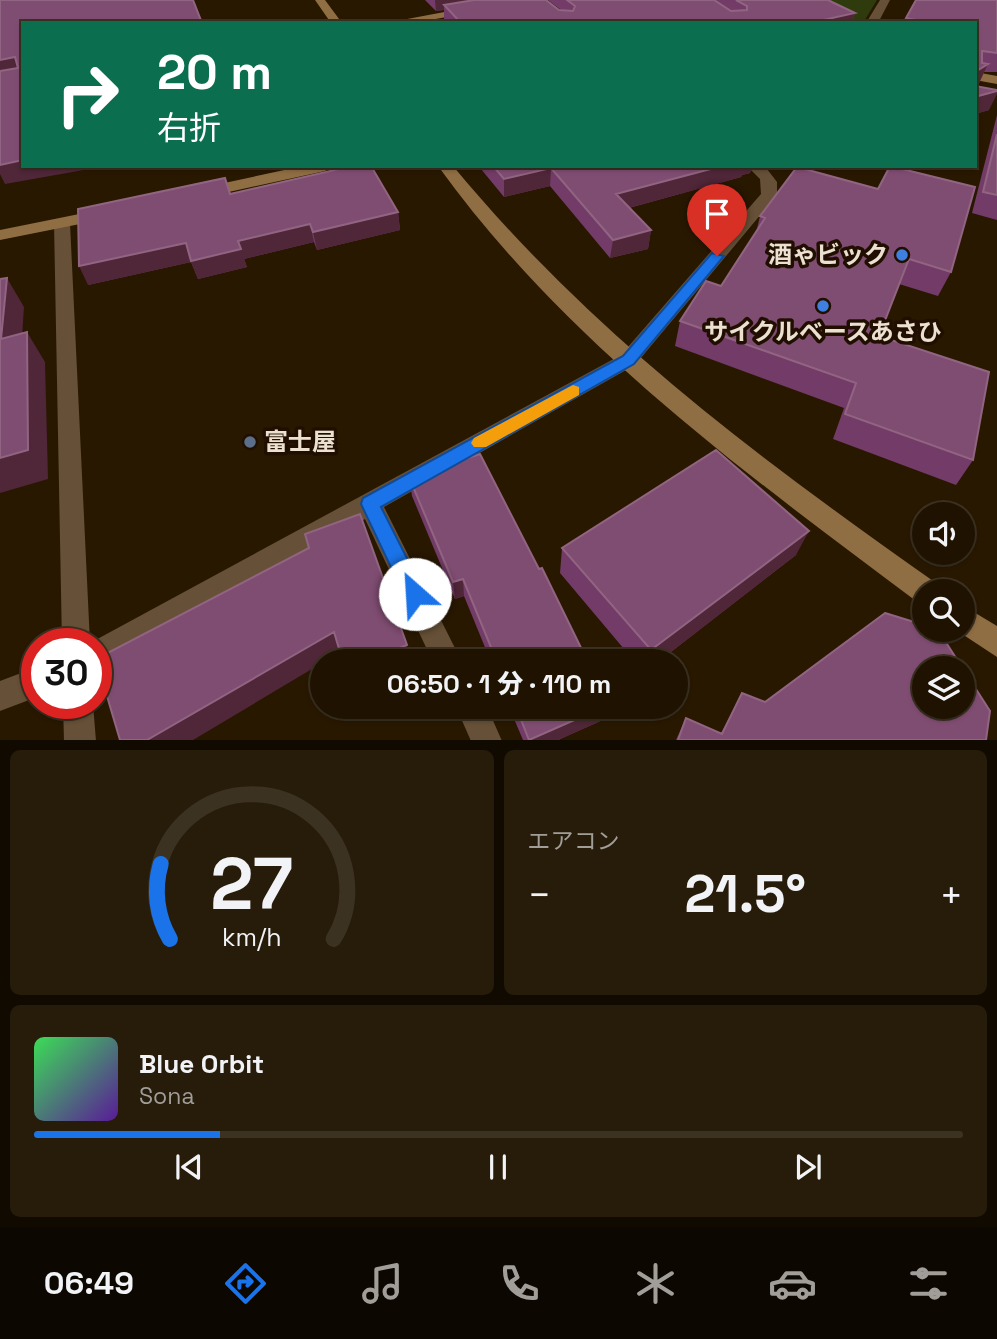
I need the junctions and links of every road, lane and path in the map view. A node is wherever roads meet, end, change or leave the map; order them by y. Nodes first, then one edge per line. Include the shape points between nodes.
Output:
1 (320, 0) edge
2 (885, 0) edge
3 (481, 8) edge
4 (336, 21) edge
5 (403, 21) edge
6 (873, 21) edge
7 (977, 76) edge
8 (997, 80) edge
9 (316, 168) edge
10 (447, 168) edge
11 (756, 168) edge
12 (180, 197) edge
13 (114, 212) edge
14 (62, 223) junction
15 (0, 235) edge
16 (628, 360) junction
17 (370, 504) junction
18 (912, 582) edge
19 (975, 627) edge
20 (75, 628) edge
21 (997, 643) edge
22 (112, 646) edge
23 (442, 649) edge
24 (21, 688) edge
25 (0, 696) edge
26 (79, 719) edge
27 (477, 719) edge
28 (80, 740) edge
29 (487, 740) edge

1 - 4 street
2 - 6 street
3 - 5 street
7 - 8 street
9 - 12 street
10 - 16 street via 509,241
11 - 16 street via 768,179 769,195
13 - 14 street
14 - 15 street
14 - 20 street
16 - 17 street
16 - 18 street via 793,495
17 - 22 street
17 - 23 street
19 - 21 street
24 - 25 street
26 - 28 street
27 - 29 street

